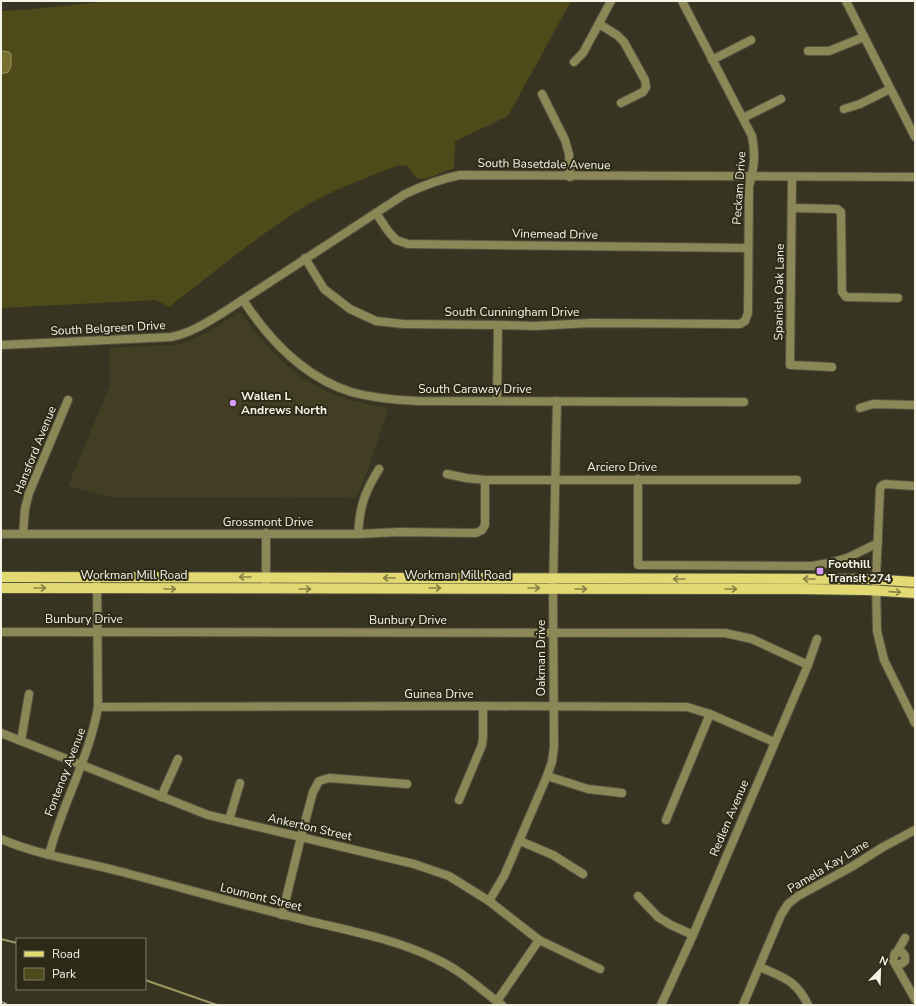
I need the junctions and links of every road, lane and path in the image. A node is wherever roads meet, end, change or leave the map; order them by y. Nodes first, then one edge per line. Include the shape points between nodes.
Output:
1 (611, 1) edge
2 (682, 1) edge
3 (846, 1) edge
4 (599, 24) junction
5 (864, 36) junction
6 (752, 40) dead end
7 (808, 51) dead end
8 (712, 60) junction
9 (574, 62) dead end
10 (890, 89) junction
11 (542, 94) dead end
12 (781, 99) dead end
13 (621, 103) dead end
14 (844, 109) dead end
15 (743, 118) junction
16 (915, 137) edge
17 (570, 177) junction
18 (752, 177) junction
19 (792, 177) junction
20 (915, 177) edge
21 (792, 208) junction
22 (376, 212) junction
23 (748, 248) junction
24 (305, 258) junction
25 (898, 298) dead end
26 (242, 300) junction
27 (213, 319) joint
28 (745, 320) joint
29 (498, 325) junction
30 (1, 345) edge
31 (832, 367) dead end
32 (68, 400) dead end
33 (497, 401) junction
34 (557, 402) junction
35 (744, 402) dead end
36 (915, 404) edge
37 (860, 408) dead end
38 (379, 469) dead end
39 (447, 474) dead end
40 (638, 479) junction
41 (485, 480) junction
42 (556, 480) junction
43 (797, 480) dead end
44 (915, 486) edge
45 (266, 533) junction
46 (1, 534) edge
47 (23, 534) junction
48 (358, 534) junction
49 (878, 543) junction
50 (1, 577) edge
51 (97, 577) junction
52 (266, 577) junction
53 (554, 578) junction
54 (876, 579) junction
55 (915, 582) edge
56 (1, 588) edge
57 (97, 588) junction
58 (553, 588) junction
59 (266, 589) junction
60 (876, 590) junction
61 (915, 593) edge
62 (97, 631) junction
63 (1, 632) edge
64 (554, 632) junction
65 (817, 639) dead end
66 (808, 665) junction
67 (29, 694) dead end
68 (483, 706) junction
69 (553, 706) junction
70 (98, 707) junction
71 (710, 714) junction
72 (914, 719) edge
73 (1, 733) edge
74 (21, 741) junction
75 (774, 742) junction
76 (178, 759) dead end
77 (81, 766) junction
78 (547, 776) junction
79 (240, 782) dead end
80 (407, 784) dead end
81 (622, 793) dead end
82 (161, 797) junction
83 (459, 800) dead end
84 (229, 820) junction
85 (666, 820) dead end
86 (915, 830) edge
87 (301, 837) junction
88 (1, 839) edge
89 (520, 840) junction
90 (49, 855) junction
91 (583, 874) dead end
92 (638, 896) dead end
93 (488, 901) junction
94 (282, 915) junction
95 (693, 935) junction
96 (905, 938) dead end
97 (539, 940) junction
98 (760, 967) junction
99 (600, 969) dead end
100 (915, 999) edge
101 (499, 1003) edge
102 (661, 1005) edge
103 (743, 1005) edge
104 (808, 1005) edge

1 - 4 street
2 - 8 street, Peckam Drive
3 - 5 street
4 - 9 street via 583,53
4 - 13 street via 624,42 645,80 646,87 643,92
5 - 7 street via 829,51
5 - 10 street
6 - 8 street
8 - 15 street, Peckam Drive
10 - 14 street
10 - 16 street
11 - 17 street via 565,140 569,154
12 - 15 street
15 - 18 street, Peckam Drive via 752,136 754,148
17 - 18 street, South Basetdale Avenue
17 - 22 street, South Basetdale Avenue via 460,175 423,185
18 - 19 street, South Basetdale Avenue
18 - 23 street, Peckam Drive via 749,187
19 - 20 street, South Basetdale Avenue
19 - 21 street, Spanish Oak Lane
21 - 25 street via 837,209 841,212 842,292 846,296
21 - 31 street, Spanish Oak Lane via 790,365
22 - 23 street, Vinemead Drive via 396,240 408,244
22 - 24 street, South Basetdale Avenue
23 - 28 street, Peckam Drive via 748,313
24 - 26 street, South Basetdale Avenue
24 - 29 street, South Cunningham Drive via 324,289 350,309 376,321 403,324
26 - 27 street, South Basetdale Avenue
26 - 33 street, South Caraway Drive via 254,318 286,352 319,378 334,385 366,395 397,400
27 - 30 street, South Belgreen Drive via 194,331 171,337
28 - 29 street, South Cunningham Drive via 740,324
29 - 33 street
32 - 47 street, Hansford Avenue via 29,493
33 - 34 street, South Caraway Drive
34 - 35 street, South Caraway Drive
34 - 42 street, Oakman Drive
36 - 37 street via 873,404
38 - 48 street via 363,500
39 - 41 street, Arciero Drive
40 - 42 street, Arciero Drive
40 - 43 street, Arciero Drive
40 - 49 street via 638,565 812,566 847,558
41 - 42 street, Arciero Drive
41 - 48 street, Grossmont Drive via 486,525 476,533
42 - 53 street, Oakman Drive
44 - 49 street via 881,486
45 - 47 street, Grossmont Drive
45 - 48 street, Grossmont Drive
45 - 52 street
46 - 47 street, Grossmont Drive
49 - 54 street
50 - 51 main road, Workman Mill Road
52 -> 51 main road, Workman Mill Road
51 - 57 street, Fontenoy Avenue
53 -> 52 main road, Workman Mill Road
52 - 59 street
54 -> 53 main road, Workman Mill Road
53 - 58 street, Oakman Drive
54 - 55 main road, Workman Mill Road
54 - 60 street
56 -> 57 main road, Workman Mill Road
57 -> 59 main road, Workman Mill Road
57 - 62 street, Fontenoy Avenue
59 -> 58 main road, Workman Mill Road
58 -> 60 main road, Workman Mill Road
58 - 64 street, Oakman Drive
60 -> 61 main road, Workman Mill Road
60 - 72 street via 880,650 889,673
62 - 63 street, Bunbury Drive
62 - 64 street, Bunbury Drive
62 - 70 street, Fontenoy Avenue
64 - 66 street, Bunbury Drive via 725,633 752,639
64 - 69 street, Oakman Drive
65 - 66 street, Redlen Avenue
66 - 75 street, Redlen Avenue
67 - 74 street
68 - 69 street, Guinea Drive
68 - 70 street, Guinea Drive
68 - 83 street via 482,745
69 - 71 street, Guinea Drive via 687,707
69 - 78 street, Oakman Drive via 554,747
70 - 77 street, Fontenoy Avenue
71 - 75 street, Guinea Drive
71 - 85 street
73 - 74 street, Ankerton Street
74 - 77 street, Ankerton Street
75 - 95 street, Redlen Avenue
76 - 82 street
77 - 82 street, Ankerton Street
77 - 90 street, Fontenoy Avenue
78 - 81 street via 588,789
78 - 89 street, Oakman Drive
79 - 84 street
80 - 87 street via 330,778 319,781 313,792
82 - 84 street, Ankerton Street
84 - 87 street, Ankerton Street
86 - 98 street, Pamela Kay Lane via 883,846 788,904
87 - 93 street, Ankerton Street via 414,864 449,876
87 - 94 street
88 - 90 street, Loumont Street
89 - 91 street via 553,855
89 - 93 street, Oakman Drive via 504,876
90 - 94 street, Loumont Street
92 - 95 street via 658,917
93 - 97 street, Ankerton Street
94 - 101 street, Loumont Street via 410,947 454,968
95 - 102 street, Redlen Avenue
96 - 100 street via 897,952 904,954 906,958 903,963 896,964
97 - 99 street, Ankerton Street
97 - 101 street
98 - 103 street, Pamela Kay Lane
98 - 104 street via 789,980 802,993

